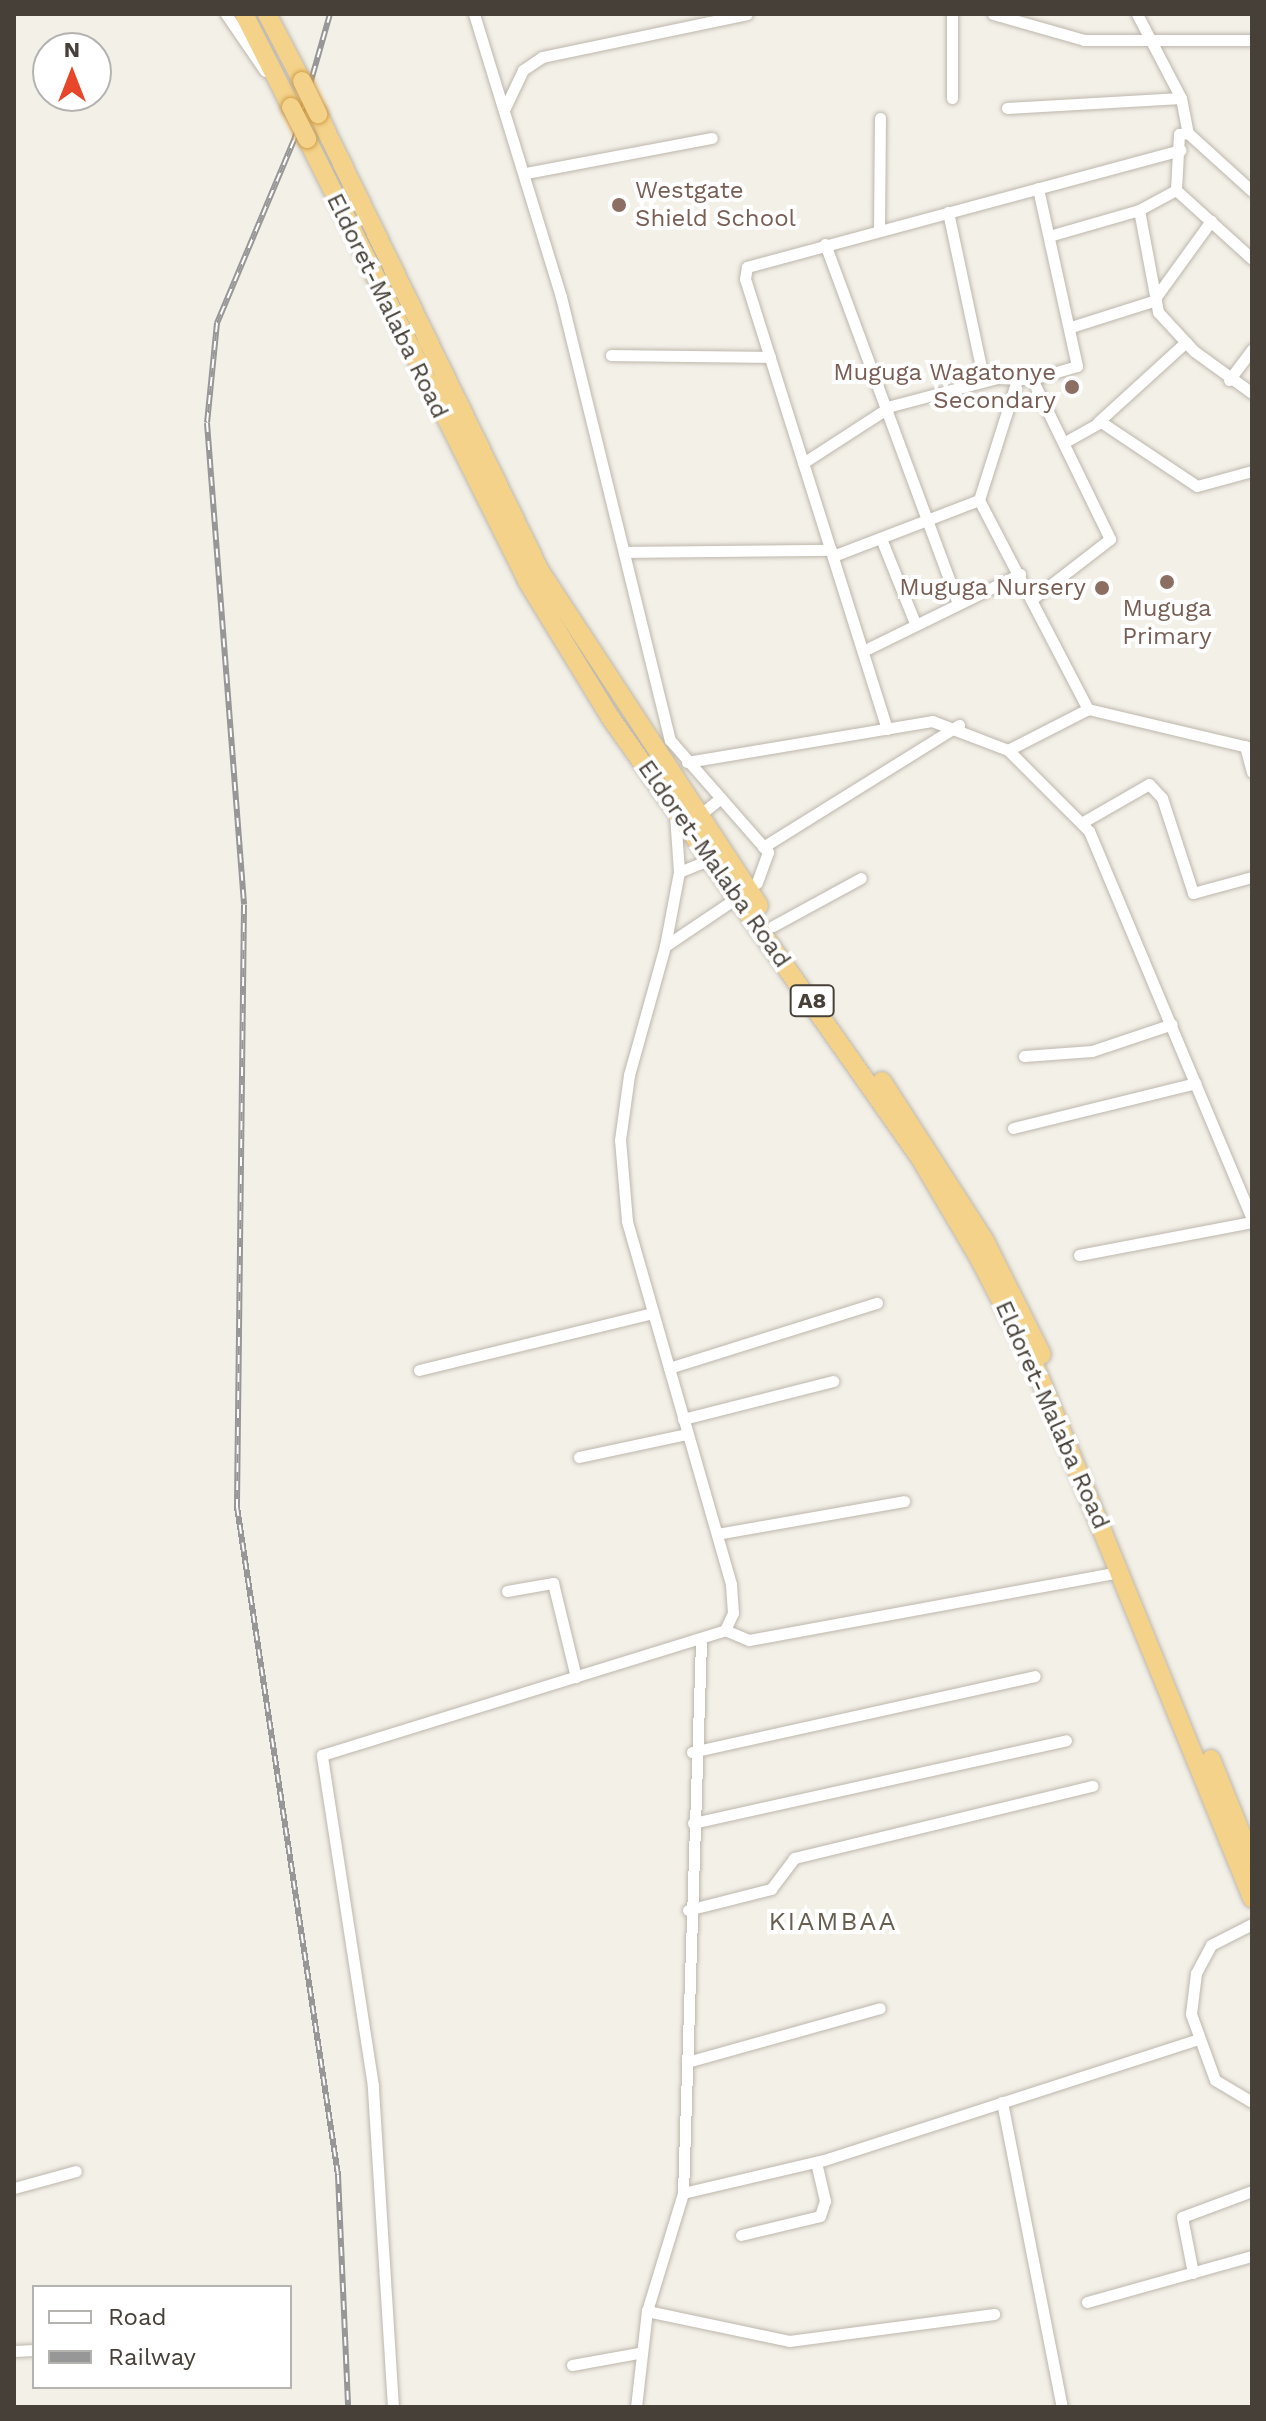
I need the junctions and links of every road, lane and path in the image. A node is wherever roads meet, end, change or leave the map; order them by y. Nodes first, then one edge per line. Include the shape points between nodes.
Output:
1 (226, 14) edge
2 (244, 14) edge
3 (267, 14) edge
4 (474, 14) edge
5 (747, 14) edge
6 (952, 14) edge
7 (993, 14) edge
8 (1137, 14) edge
9 (1252, 40) edge
10 (1156, 41) junction
11 (952, 98) dead end
12 (1181, 98) junction
13 (291, 107) junction
14 (1007, 108) dead end
15 (504, 110) junction
16 (880, 118) dead end
17 (1188, 133) junction
18 (712, 138) dead end
19 (1180, 150) junction
20 (526, 173) junction
21 (1038, 188) junction
22 (1176, 190) junction
23 (1252, 191) edge
24 (1139, 210) junction
25 (948, 212) junction
26 (1211, 221) junction
27 (879, 230) junction
28 (1049, 236) junction
29 (825, 244) junction
30 (1252, 259) edge
31 (1153, 301) junction
32 (1071, 327) junction
33 (1186, 342) junction
34 (1252, 349) edge
35 (611, 355) dead end
36 (770, 357) junction
37 (1032, 379) junction
38 (1017, 380) junction
39 (1229, 380) junction
40 (984, 381) junction
41 (1252, 393) edge
42 (891, 406) junction
43 (1098, 422) junction
44 (1065, 442) junction
45 (803, 463) junction
46 (1252, 471) edge
47 (979, 500) junction
48 (930, 517) junction
49 (882, 541) junction
50 (624, 552) junction
51 (832, 553) junction
52 (1020, 574) junction
53 (957, 600) junction
54 (1031, 600) junction
55 (915, 623) junction
56 (863, 651) junction
57 (1088, 709) junction
58 (959, 725) junction
59 (887, 729) junction
60 (1248, 747) edge
61 (1008, 750) junction
62 (687, 762) junction
63 (1252, 772) edge
64 (721, 798) junction
65 (675, 810) junction
66 (696, 819) junction
67 (1083, 822) junction
68 (763, 847) junction
69 (709, 860) junction
70 (679, 872) junction
71 (1252, 877) edge
72 (861, 878) dead end
73 (757, 883) dead end
74 (729, 903) dead end
75 (773, 926) junction
76 (665, 946) junction
77 (1172, 1024) junction
78 (1024, 1056) dead end
79 (1196, 1083) junction
80 (1013, 1128) dead end
81 (1252, 1221) edge
82 (1079, 1255) dead end
83 (877, 1303) dead end
84 (653, 1313) junction
85 (669, 1368) junction
86 (419, 1370) dead end
87 (833, 1381) dead end
88 (683, 1419) junction
89 (687, 1434) junction
90 (579, 1457) dead end
91 (904, 1501) dead end
92 (717, 1534) junction
93 (1121, 1572) junction
94 (507, 1591) dead end
95 (725, 1630) junction
96 (701, 1643) junction
97 (1035, 1676) dead end
98 (576, 1677) junction
99 (1066, 1740) dead end
100 (692, 1752) junction
101 (1092, 1786) dead end
102 (693, 1823) junction
103 (1252, 1860) edge
104 (1252, 1897) edge
105 (688, 1910) junction
106 (1252, 1924) edge
107 (880, 2008) dead end
108 (1196, 2040) junction
109 (687, 2062) junction
110 (1002, 2102) junction
111 (1252, 2102) edge
112 (816, 2162) junction
113 (76, 2171) dead end
114 (14, 2188) edge
115 (1252, 2191) edge
116 (683, 2193) junction
117 (741, 2235) dead end
118 (1252, 2256) edge
119 (1193, 2273) junction
120 (1087, 2302) dead end
121 (647, 2311) junction
122 (994, 2314) dead end
123 (639, 2353) junction
124 (572, 2365) dead end
125 (393, 2407) edge
126 (636, 2407) edge
127 (1062, 2407) edge

1 - 13 street
2 - 13 highway, A8
3 - 66 highway, Eldoret-Malaba Road / A8, bridge via 540,571
4 - 15 street
5 - 15 street via 542,57 523,70
6 - 11 street
7 - 10 street via 1073,38
8 - 10 street
9 - 10 street
10 - 12 street
12 - 14 street
12 - 17 street
13 - 65 highway, Eldoret-Malaba Road / A8, bridge via 527,581
15 - 20 street
16 - 27 street
17 - 19 street via 1179,134
17 - 23 street
18 - 20 street
19 - 21 street
19 - 22 street
20 - 50 street
21 - 25 street
21 - 28 street
22 - 24 street
22 - 26 street
24 - 28 street
24 - 31 street
25 - 27 street
25 - 40 street
26 - 30 street
26 - 31 street
27 - 29 street
28 - 32 street
29 - 36 street via 747,267
29 - 42 street
31 - 32 street
31 - 33 street
32 - 37 street via 1077,366
33 - 39 street
33 - 43 street
34 - 39 street
35 - 36 street
36 - 45 street
37 - 38 street
37 - 44 street
38 - 40 street
38 - 47 street
39 - 41 street
40 - 42 street
42 - 45 street
42 - 48 street
43 - 44 street
43 - 46 street via 1197,486
44 - 54 street via 1110,539
45 - 51 street
47 - 48 street
47 - 52 street
48 - 49 street
48 - 53 street
49 - 51 street
49 - 55 street
50 - 51 street
50 - 62 street via 670,740
51 - 56 street
52 - 53 street
52 - 54 street
53 - 55 street
54 - 57 street
55 - 56 street
56 - 59 street
57 - 60 street
57 - 61 street
58 - 59 street via 932,721
58 - 61 street
58 - 68 street
59 - 62 street
60 - 63 street
61 - 67 street
62 - 64 street
64 - 66 street
64 - 68 street
65 - 69 highway, Eldoret-Malaba Road / A8
65 - 70 street
66 - 75 highway, Eldoret-Malaba Road / A8
67 - 71 street via 1149,784 1162,798 1193,893
67 - 77 street
68 - 73 street via 769,861
69 - 70 street
69 - 93 highway, Eldoret-Malaba Road / A8 via 920,1158 980,1260 1035,1366
70 - 76 street
72 - 75 street
74 - 76 street
75 - 103 highway, Eldoret-Malaba Road / A8 via 924,1141 1033,1333
76 - 84 street via 629,1075 620,1140 627,1221
77 - 78 street via 1092,1051
77 - 79 street
79 - 80 street
79 - 81 street
81 - 82 street
83 - 85 street
84 - 85 street
84 - 86 street
85 - 88 street
87 - 88 street
88 - 89 street
89 - 90 street
89 - 92 street
91 - 92 street
92 - 95 street via 734,1600
93 - 95 street via 765,1638 735,1640
93 - 104 highway, Eldoret-Malaba Road / A8
94 - 98 street via 553,1583
95 - 96 street
96 - 98 street
96 - 100 street
97 - 100 street
98 - 125 street via 322,1755 373,2086
99 - 102 street
100 - 102 street
101 - 105 street via 794,1858 771,1889
102 - 105 street
105 - 109 street
106 - 108 street via 1211,1945 1196,1973
107 - 109 street
108 - 110 street
108 - 111 street via 1220,2086
109 - 116 street
110 - 112 street
110 - 127 street
112 - 116 street
112 - 117 street via 825,2207 820,2216
113 - 114 street
115 - 119 street via 1182,2217
116 - 121 street
118 - 119 street
119 - 120 street
121 - 122 street via 789,2341
121 - 123 street
123 - 124 street
123 - 126 street

